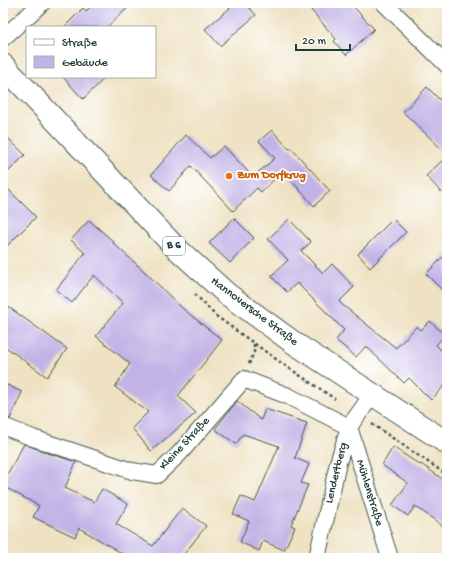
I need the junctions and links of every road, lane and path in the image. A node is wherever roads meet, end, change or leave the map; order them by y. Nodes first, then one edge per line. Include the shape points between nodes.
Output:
1 (42, 3) edge
2 (384, 3) edge
3 (3, 38) edge
4 (3, 65) edge
5 (447, 65) edge
6 (254, 344) dead end
7 (254, 352) dead end
8 (372, 395) junction
9 (3, 426) edge
10 (349, 427) junction
11 (447, 443) edge
12 (318, 558) edge
13 (390, 558) edge

1 - 3 street
2 - 5 street
4 - 8 main road, Hannoversche Straße / B 6 via 174,246 227,294
6 - 7 path
8 - 10 street, Lendertberg
8 - 11 main road, Hannoversche Straße / B 6
9 - 10 street, Kleine Straße via 132,472 157,475 179,454 244,379 288,396
10 - 12 street, Lendertberg via 338,463
10 - 13 street, Mühlenstraße

